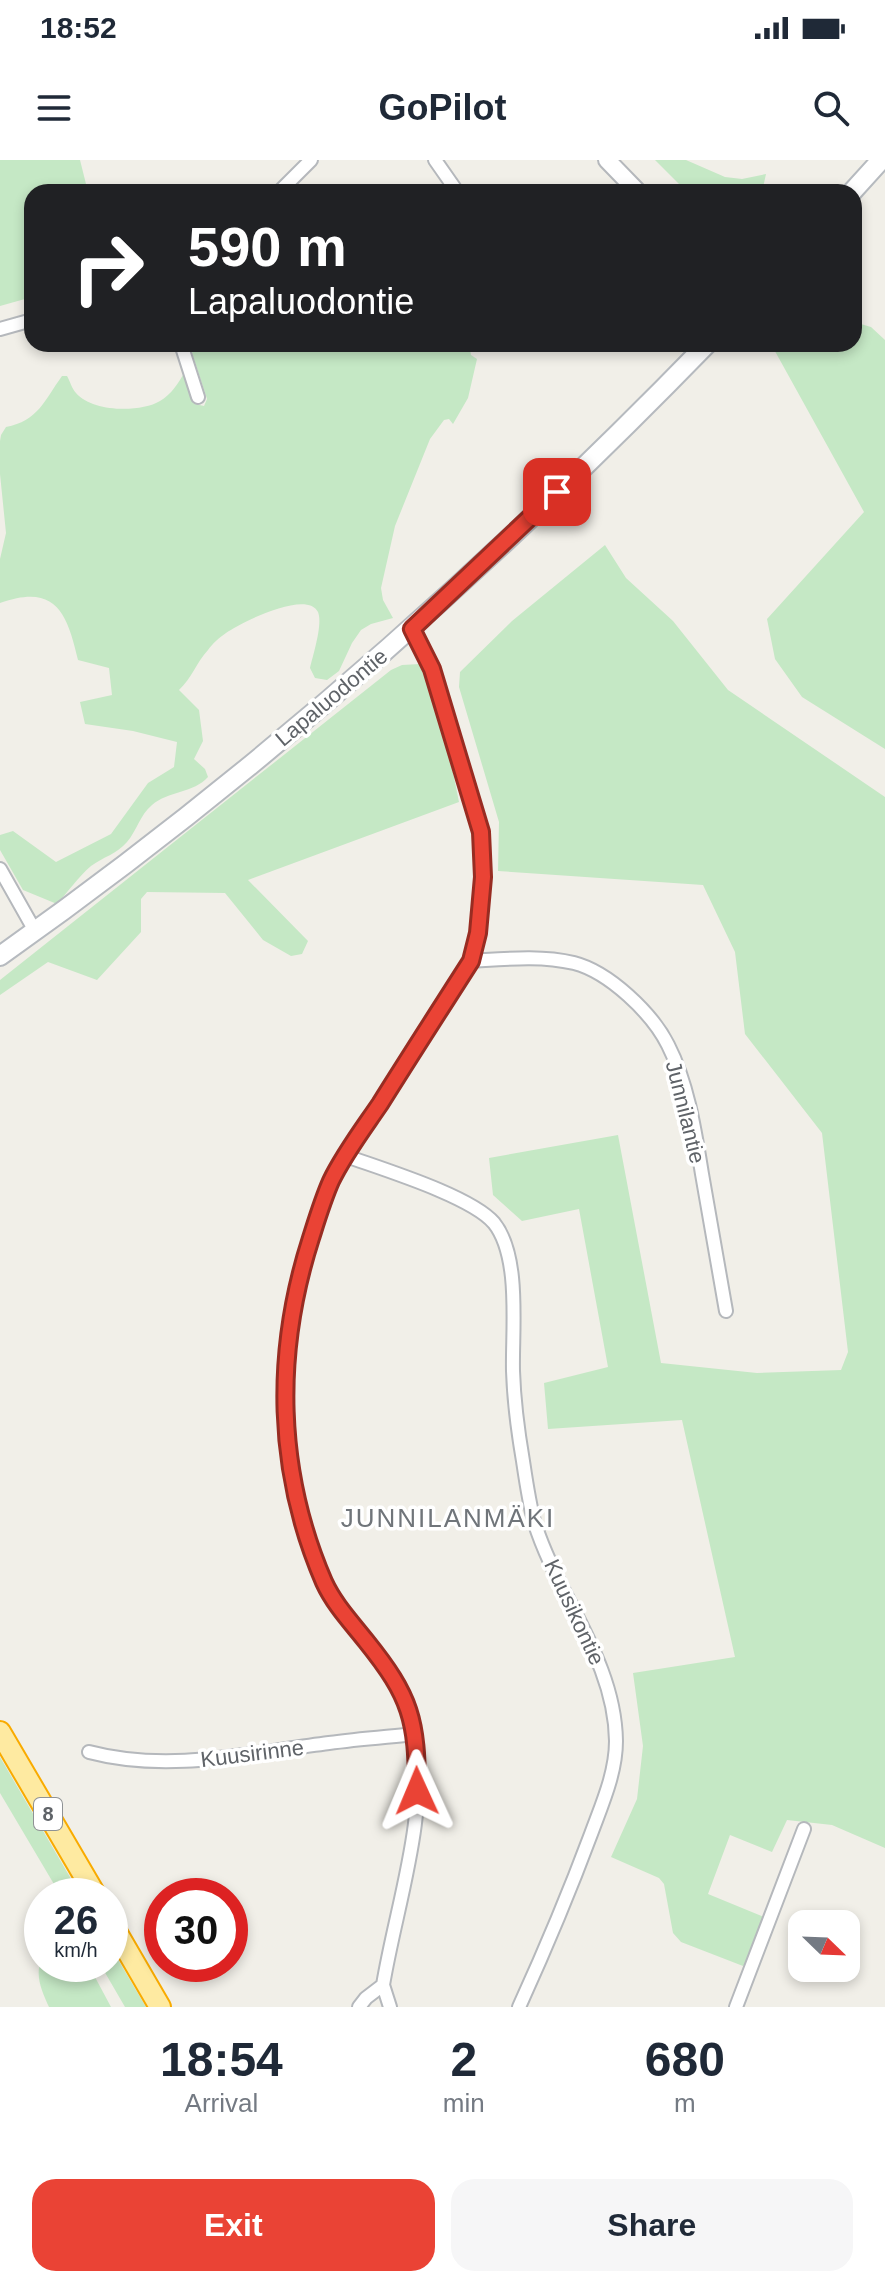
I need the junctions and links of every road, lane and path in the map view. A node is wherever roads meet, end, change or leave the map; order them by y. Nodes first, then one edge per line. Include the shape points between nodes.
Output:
1 (311, 160) edge
2 (435, 160) edge
3 (607, 160) edge
4 (881, 160) edge
5 (287, 184) edge
6 (453, 184) edge
7 (630, 184) edge
8 (859, 184) edge
9 (24, 322) edge
10 (0, 329) edge
11 (184, 352) edge
12 (699, 352) edge
13 (198, 397) dead end
14 (412, 629) junction
15 (0, 869) edge
16 (35, 931) junction
17 (0, 956) edge
18 (471, 961) junction
19 (346, 1156) junction
20 (726, 1311) dead end
21 (0, 1732) edge
22 (415, 1734) junction
23 (89, 1752) dead end
24 (804, 1829) dead end
25 (85, 1878) edge
26 (128, 1952) edge
27 (383, 1985) junction
28 (160, 2007) edge
29 (359, 2007) edge
30 (390, 2007) edge
31 (519, 2007) edge
32 (736, 2007) edge

1 - 5 street
2 - 6 street
3 - 7 street
4 - 8 main road
9 - 10 street
11 - 13 street
12 - 14 main road, Lapaluodontie
14 - 16 main road, Lapaluodontie via 132,859
14 - 18 street via 432,669 481,832 483,877
15 - 16 street
16 - 17 main road, Lapaluodontie
18 - 19 street
18 - 20 street, Junnilantie via 549,958 592,970 631,998 667,1042 696,1137
19 - 22 street via 322,1204 303,1263 287,1340 289,1461 308,1541 325,1584 388,1668 410,1711
19 - 31 street, Kuusikontie via 474,1206 501,1236 514,1302 516,1408 534,1521 602,1669 611,1705 613,1772 551,1939
21 - 25 highway, 8
22 - 23 street, Kuusirinne via 218,1760 114,1759
22 - 27 street via 412,1850
24 - 32 street
26 - 28 highway
27 - 29 street
27 - 30 street

